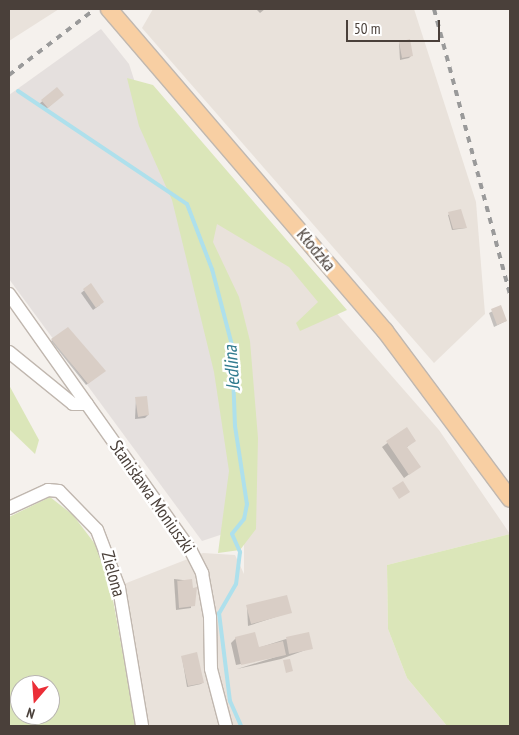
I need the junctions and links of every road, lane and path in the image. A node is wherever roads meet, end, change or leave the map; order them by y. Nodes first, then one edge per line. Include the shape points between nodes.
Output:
1 (109, 9) edge
2 (9, 294) edge
3 (9, 352) edge
4 (87, 404) junction
5 (510, 500) edge
6 (9, 508) edge
7 (142, 726) edge
8 (226, 726) edge

1 - 5 main road, Kłodzka via 385,331
2 - 4 street, Stanisława Moniuszki
3 - 4 street via 73,404
4 - 8 street, Stanisława Moniuszki via 202,573 210,617 211,669
6 - 7 street, Zielona via 48,490 59,491 97,530 119,588

